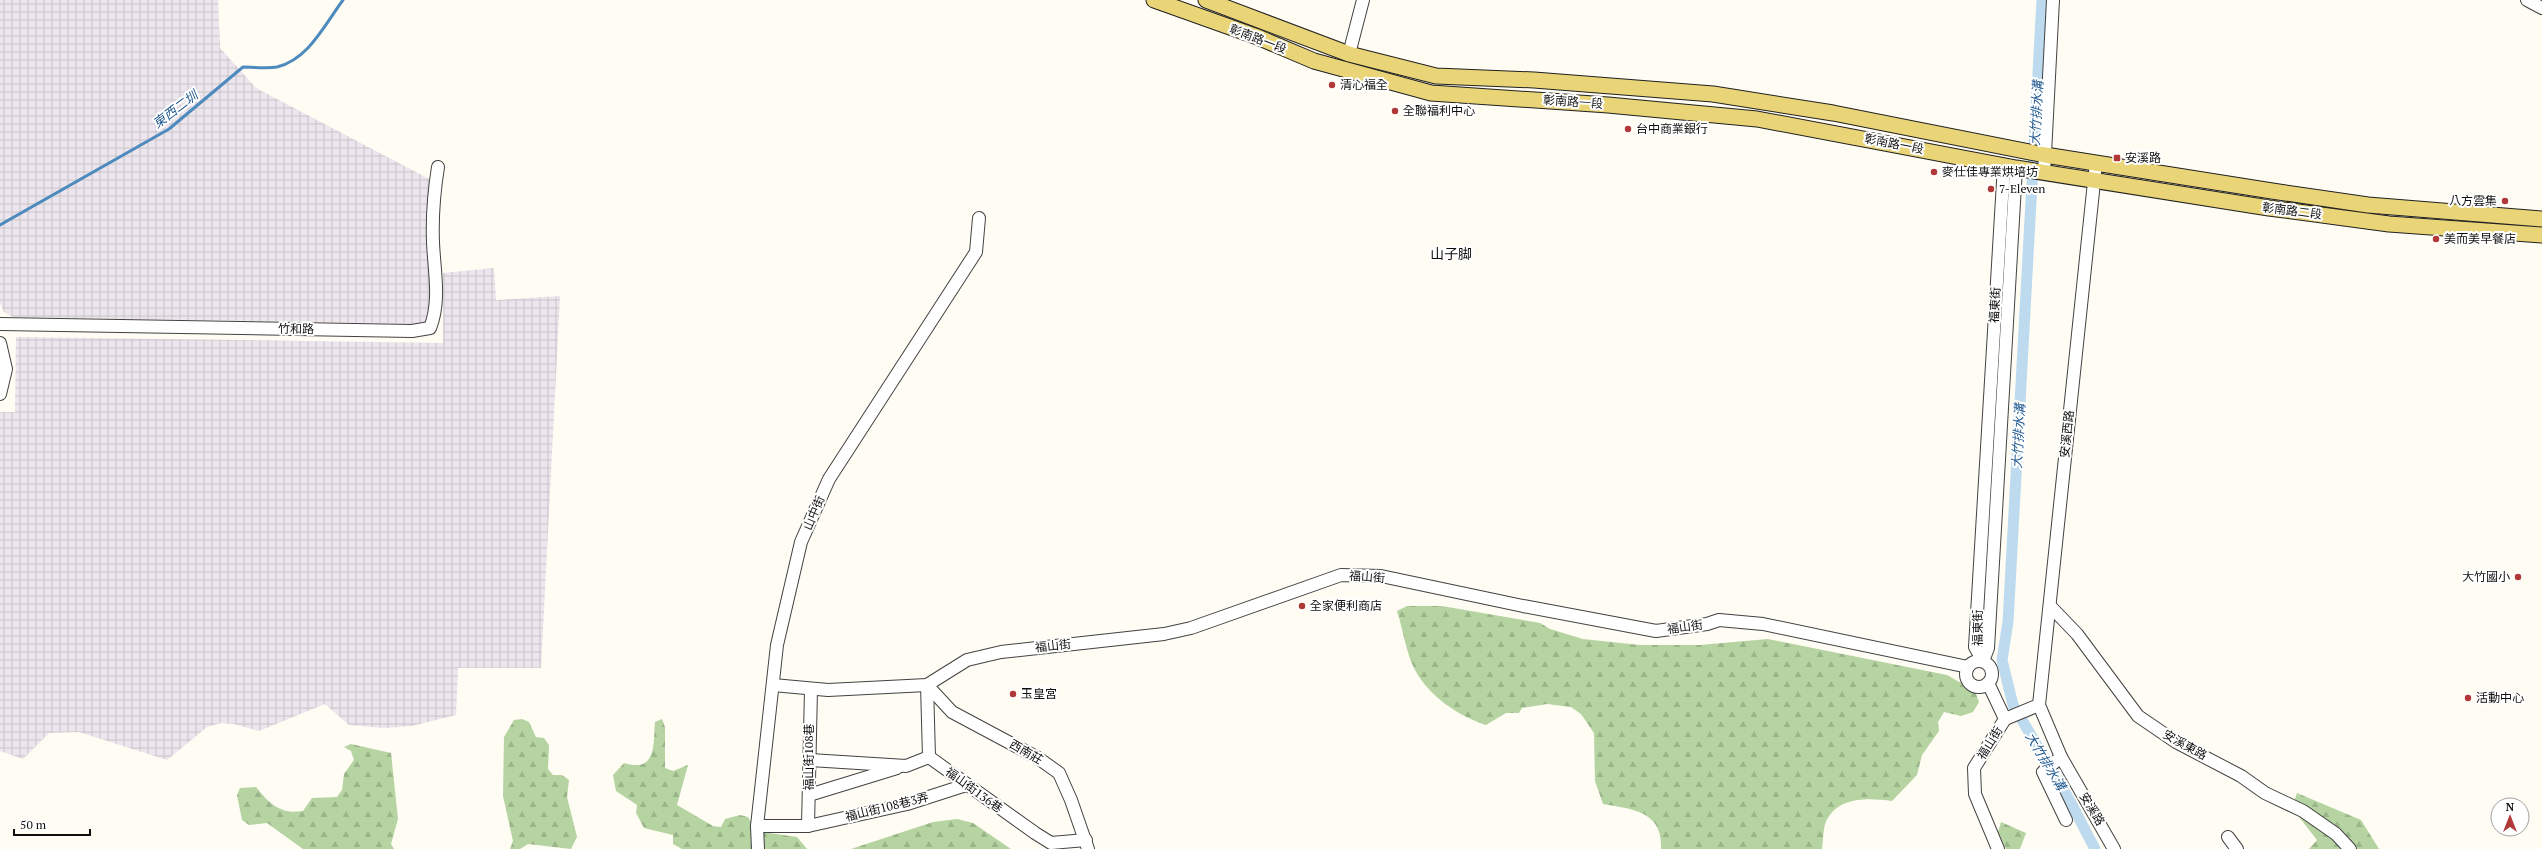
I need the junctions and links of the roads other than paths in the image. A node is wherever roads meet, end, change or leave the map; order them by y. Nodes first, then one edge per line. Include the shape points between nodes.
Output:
1 (1154, 0) edge
2 (1206, 0) edge
3 (1363, 0) edge
4 (2053, 0) edge
5 (2527, 0) edge
6 (2542, 8) edge
7 (1349, 54) junction
8 (2005, 148) junction
9 (2021, 151) junction
10 (2045, 155) junction
11 (2096, 163) junction
12 (438, 167) dead end
13 (2010, 167) junction
14 (2044, 173) junction
15 (2093, 181) junction
16 (979, 218) dead end
17 (2542, 219) edge
18 (2000, 223) junction
19 (2013, 224) junction
20 (2542, 234) edge
21 (1998, 263) junction
22 (2011, 263) junction
23 (0, 324) edge
24 (1994, 332) junction
25 (2007, 333) junction
26 (0, 343) edge
27 (0, 394) edge
28 (1989, 416) junction
29 (2002, 417) junction
30 (2050, 606) junction
31 (1983, 661) junction
32 (1968, 667) junction
33 (1988, 683) junction
34 (774, 685) junction
35 (926, 685) junction
36 (811, 689) junction
37 (2039, 705) junction
38 (2005, 719) junction
39 (929, 757) junction
40 (2060, 759) junction
41 (810, 760) junction
42 (906, 766) junction
43 (966, 785) junction
44 (809, 795) junction
45 (2066, 820) dead end
46 (758, 826) junction
47 (808, 826) junction
48 (2228, 837) dead end
49 (1087, 845) edge
50 (758, 849) edge
51 (1998, 849) edge
52 (2114, 849) edge
53 (2237, 849) edge
54 (2350, 849) edge

1 - 13 main road, 彰南路一段 via 1255,36 1314,61 1431,93 1608,104 1757,119
2 - 7 main road, 彰南路一段
3 - 7 street
4 - 10 street
5 - 6 street
7 - 8 main road, 彰南路一段 via 1436,76 1534,80 1713,94 1833,113
8 - 9 main road, 彰南路一段
8 - 13 main road, 福東街
9 - 10 main road, 彰南路二段
9 - 13 main road
10 - 11 main road, 彰南路二段
10 - 14 street
11 - 15 street, 安溪西路
11 - 17 main road, 彰南路二段 via 2343,202
12 - 23 street, 竹和路 via 434,192 433,240 436,312 430,328 412,332
13 - 14 main road, 彰南路一段
13 - 18 street, 福東街
13 - 19 street, 福東街
14 - 15 main road, 彰南路二段
15 - 20 main road, 彰南路二段 via 2389,224
15 - 30 street, 安溪西路
16 - 34 street, 山中街 via 976,252 829,479 802,542 778,645
18 - 19 street
18 - 21 street, 福東街
19 - 22 street, 福東街
21 - 22 street
21 - 24 street, 福東街
22 - 25 street, 福東街
24 - 25 street
24 - 28 street, 福東街
25 - 29 street, 福東街
26 - 27 street via 6,369
28 - 29 street
28 - 31 street, 福東街 via 1975,647
29 - 31 street, 福東街 via 1988,648
30 - 37 street, 安溪西路
30 - 54 street, 安溪東路 via 2077,634 2138,716 2176,742 2242,776 2265,793 2303,811 2336,834
31 - 32 street via 1975,662
31 - 33 street, 福山街 via 1992,670
32 - 33 street via 1966,676 1971,684 1980,687
32 - 35 street, 福山街 via 1764,624 1719,620 1656,631 1381,576 1341,575 1191,628 1164,634 1001,652 967,660
33 - 38 street, 福山街
34 - 36 street, 福山街
34 - 46 street, 山中街
35 - 36 street, 福山街
35 - 39 street
35 - 49 street, 西南莊 via 952,712 1038,758 1059,773
36 - 41 street, 福山街108巷
37 - 38 street
37 - 40 street, 安溪路
38 - 51 street, 福山街 via 1974,768 1975,794
39 - 42 street
39 - 43 street, 福山街136巷
40 - 45 street via 2043,772
40 - 52 street, 安溪路
41 - 42 street
41 - 44 street, 福山街108巷
42 - 44 street
43 - 47 street, 福山街108巷3弄 via 907,804
43 - 49 street, 福山街136巷 via 1051,842
44 - 47 street, 福山街108巷
46 - 47 street, 福山街108巷3弄
46 - 50 street, 山中街
48 - 53 street

